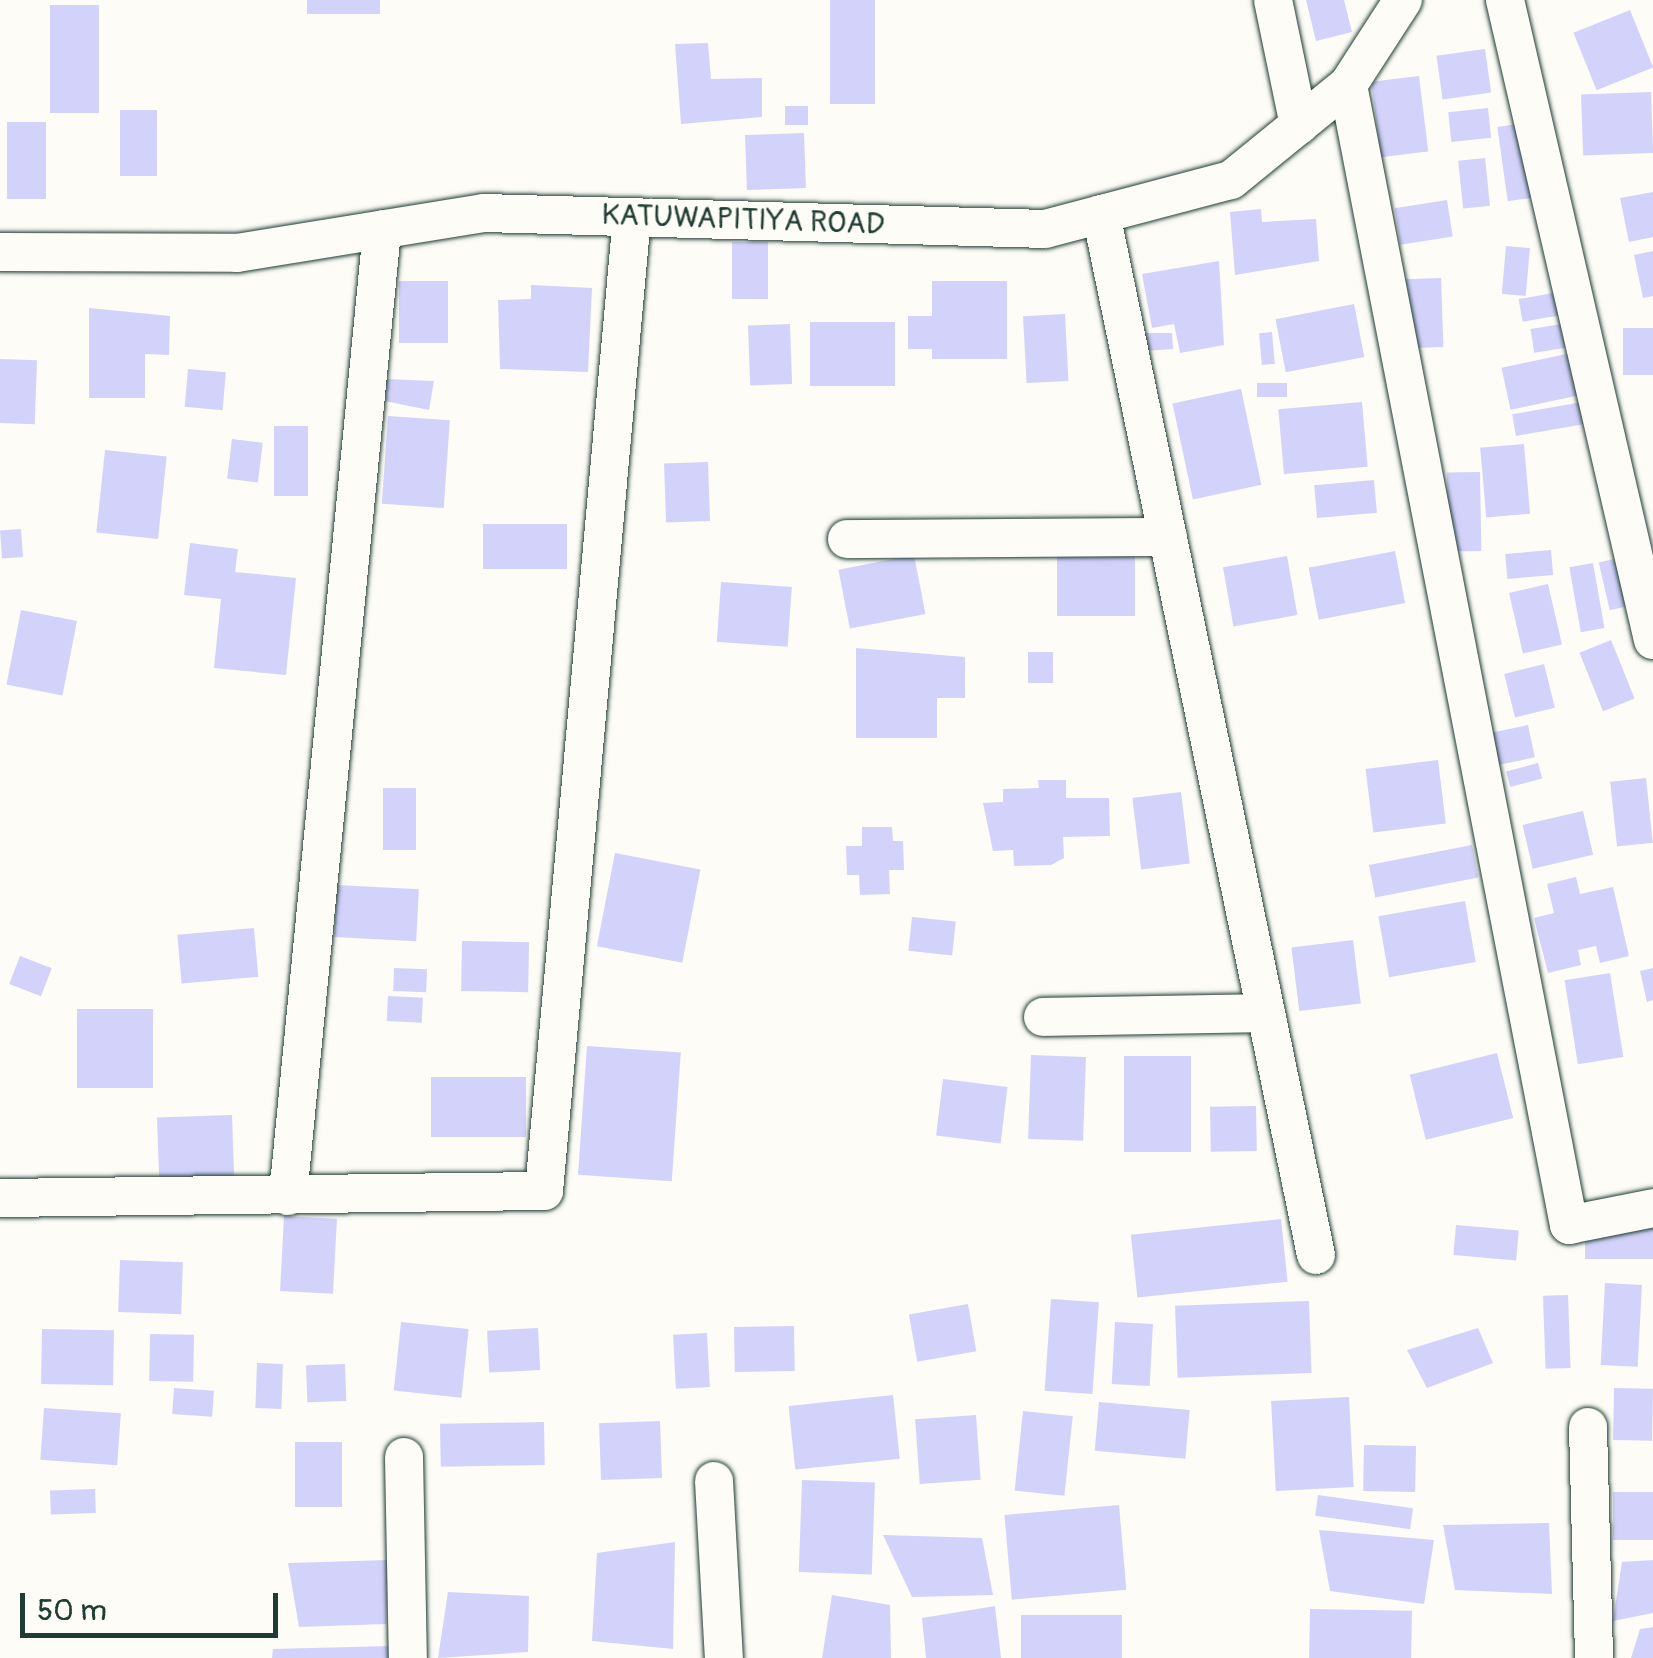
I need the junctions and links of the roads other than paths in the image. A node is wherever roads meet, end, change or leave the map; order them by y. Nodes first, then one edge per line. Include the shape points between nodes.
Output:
1 (1273, 0) edge
2 (1403, 0) edge
3 (1506, 0) edge
4 (1348, 86) junction
5 (1300, 125) junction
6 (1101, 214) junction
7 (632, 218) junction
8 (382, 230) junction
9 (0, 252) edge
10 (1168, 537) junction
11 (846, 540) dead end
12 (1653, 640) edge
13 (1266, 1014) junction
14 (1042, 1017) dead end
15 (288, 1196) junction
16 (0, 1198) edge
17 (1653, 1208) edge
18 (1316, 1255) dead end
19 (1588, 1426) dead end
20 (404, 1457) dead end
21 (714, 1481) dead end
22 (408, 1658) edge
23 (724, 1658) edge
24 (1594, 1658) edge

1 - 5 street
2 - 4 street, KATUWAPITIYA ROAD
3 - 12 street
4 - 5 street, KATUWAPITIYA ROAD
4 - 17 street via 1569,1225
5 - 6 street, KATUWAPITIYA ROAD via 1231,180
6 - 7 street, KATUWAPITIYA ROAD via 1045,229
6 - 10 street
7 - 8 street, KATUWAPITIYA ROAD via 484,214
7 - 15 street via 544,1191
8 - 9 street, KATUWAPITIYA ROAD via 237,253
8 - 15 street
10 - 11 street
10 - 13 street
13 - 14 street
13 - 18 street
15 - 16 street
19 - 24 street
20 - 22 street
21 - 23 street

